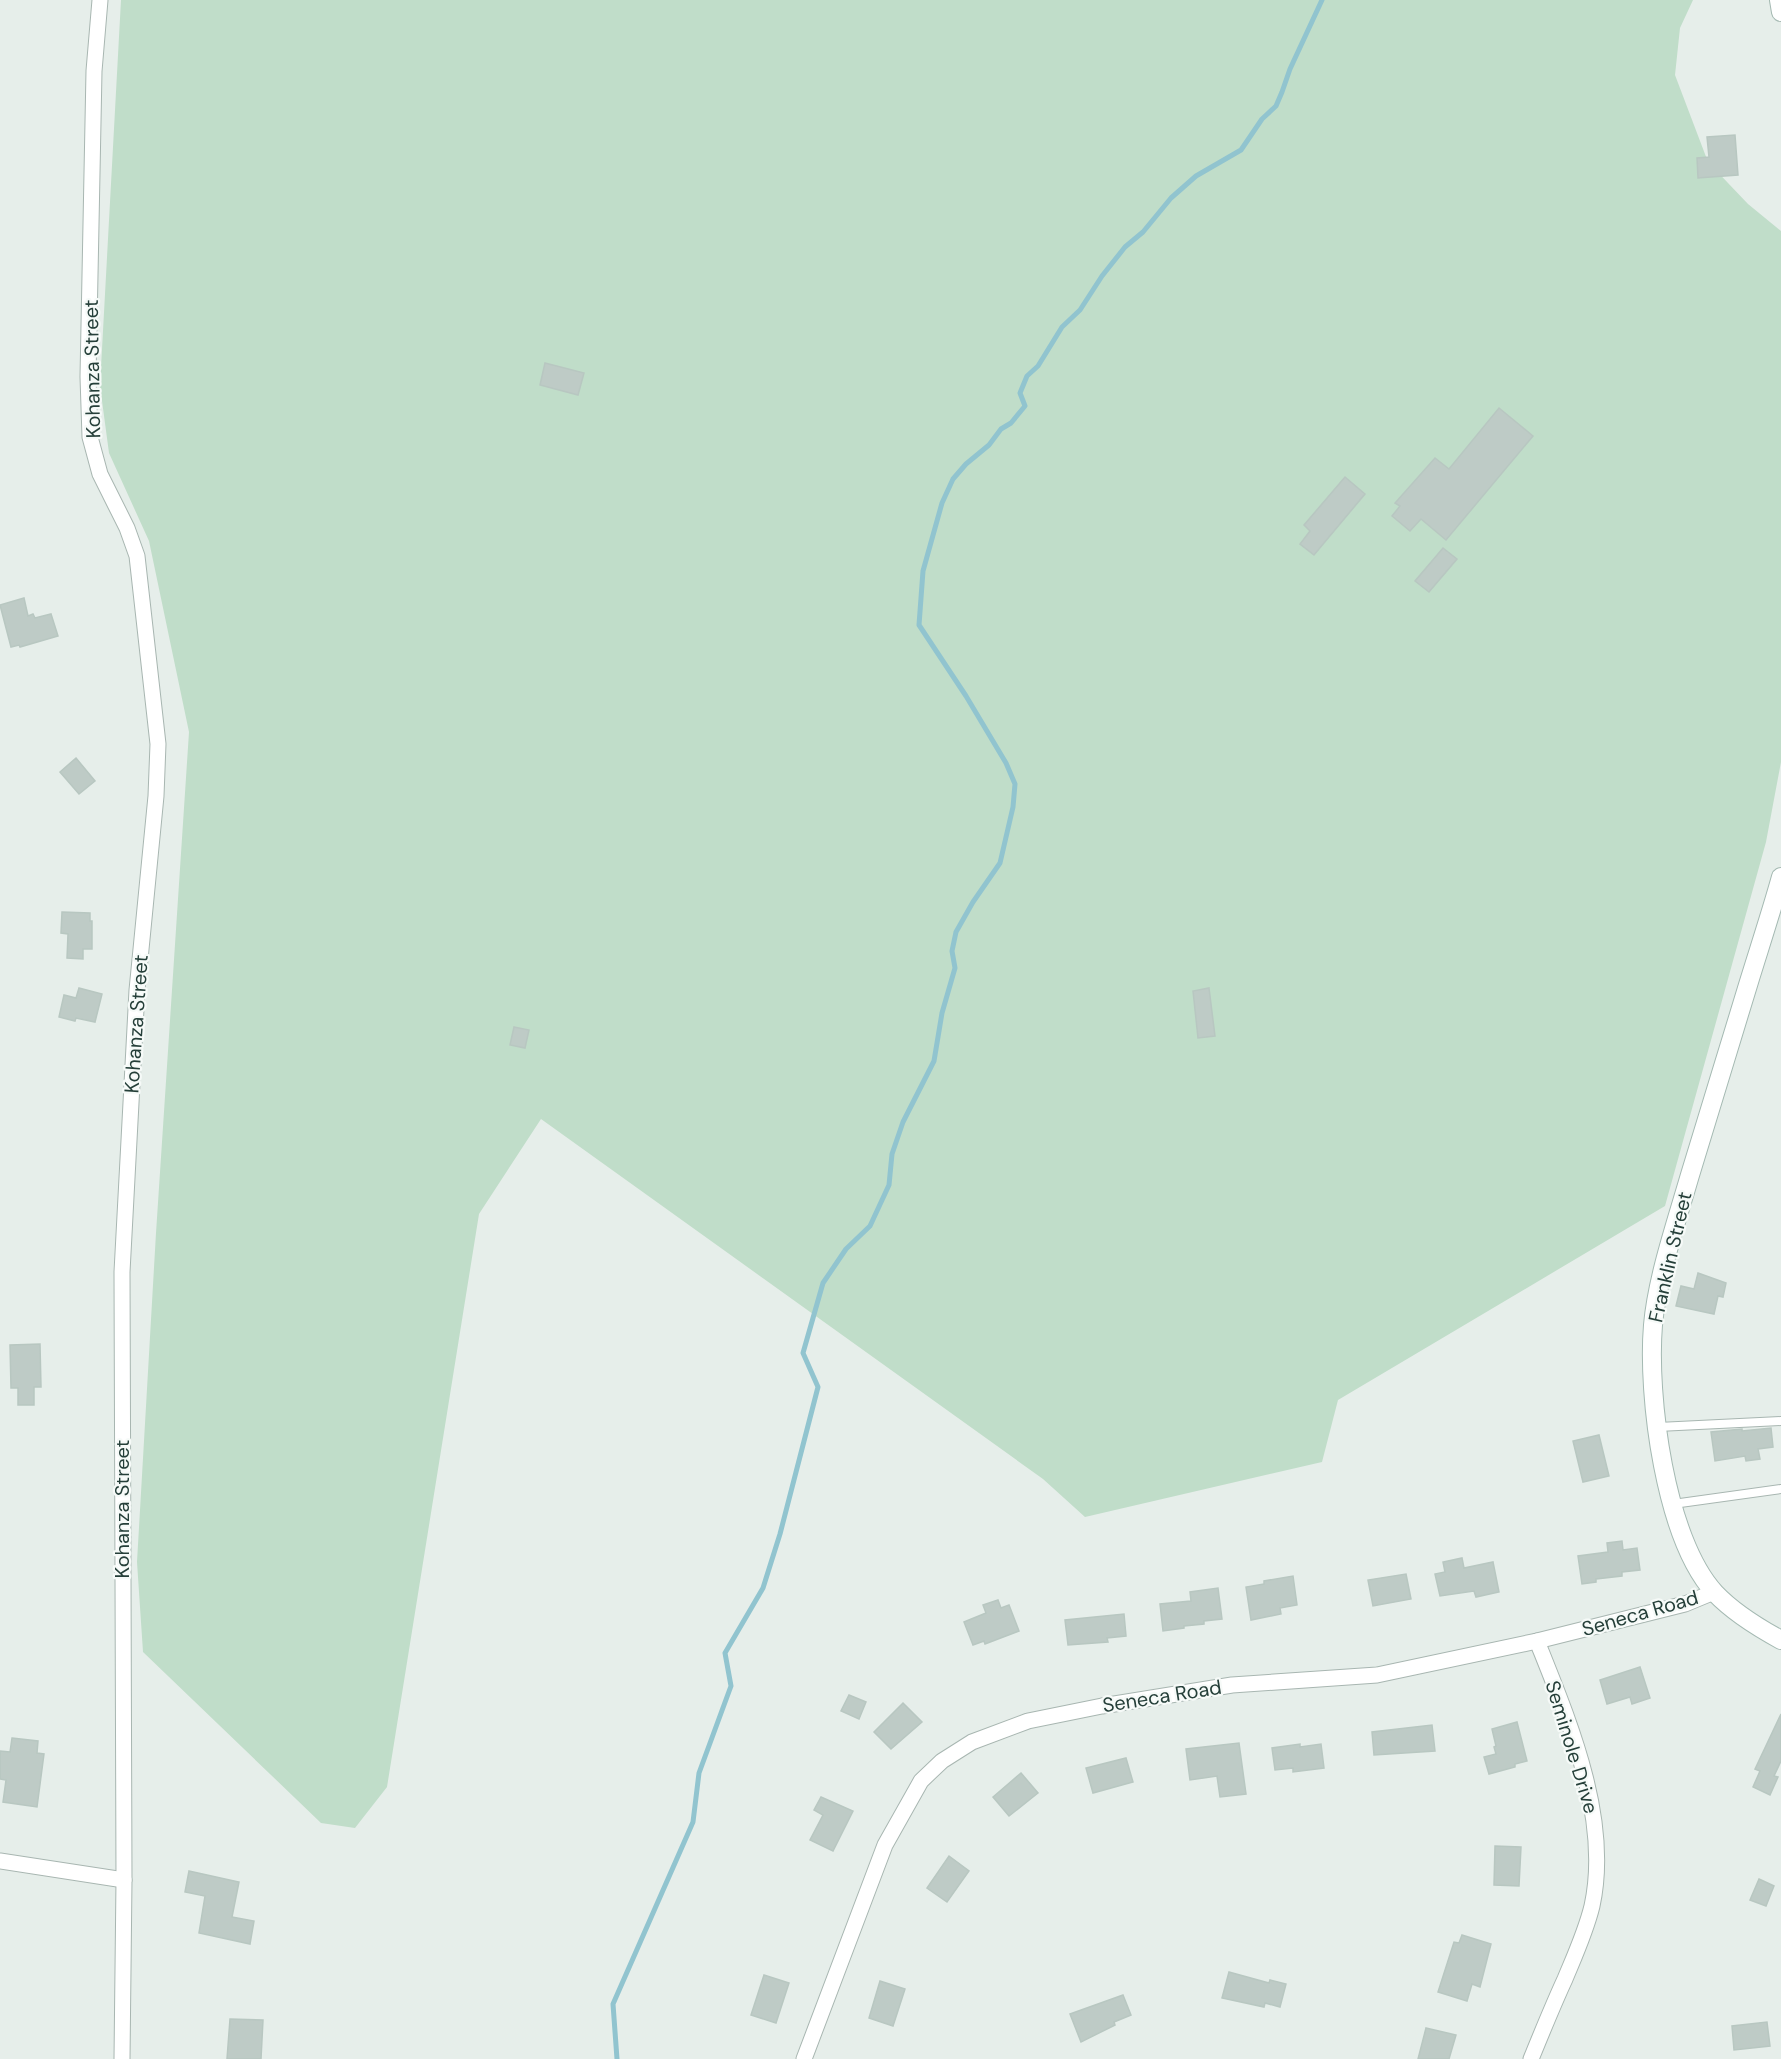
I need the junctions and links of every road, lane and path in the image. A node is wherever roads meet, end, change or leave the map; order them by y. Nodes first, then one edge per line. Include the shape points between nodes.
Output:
1 (100, 0) edge
2 (1779, 0) edge
3 (1781, 12) edge
4 (1781, 877) edge
5 (1781, 1421) edge
6 (1657, 1427) junction
7 (1781, 1488) edge
8 (1672, 1504) junction
9 (1714, 1592) junction
10 (1781, 1640) edge
11 (1538, 1641) junction
12 (0, 1861) edge
13 (124, 1880) junction
14 (122, 2059) edge
15 (804, 2059) edge
16 (1531, 2059) edge

1 - 13 street, Kohanza Street via 94,83 90,437 100,474 137,556 158,744 137,990 122,1262
2 - 3 main road
4 - 6 main road, Franklin Street via 1660,1284 1653,1325 1651,1377
5 - 6 lane
6 - 8 main road, Franklin Street
7 - 8 lane
8 - 9 main road, Franklin Street via 1689,1552
9 - 10 main road, Franklin Street via 1748,1621
9 - 11 street, Seneca Road via 1685,1604
11 - 15 street, Seneca Road via 1377,1675 1232,1685 1102,1706 1028,1721 972,1742 921,1780 900,1816 885,1845
11 - 16 street, Seminole Drive via 1586,1780 1597,1863 1592,1905 1582,1938
12 - 13 street
13 - 14 street, Kohanza Street

